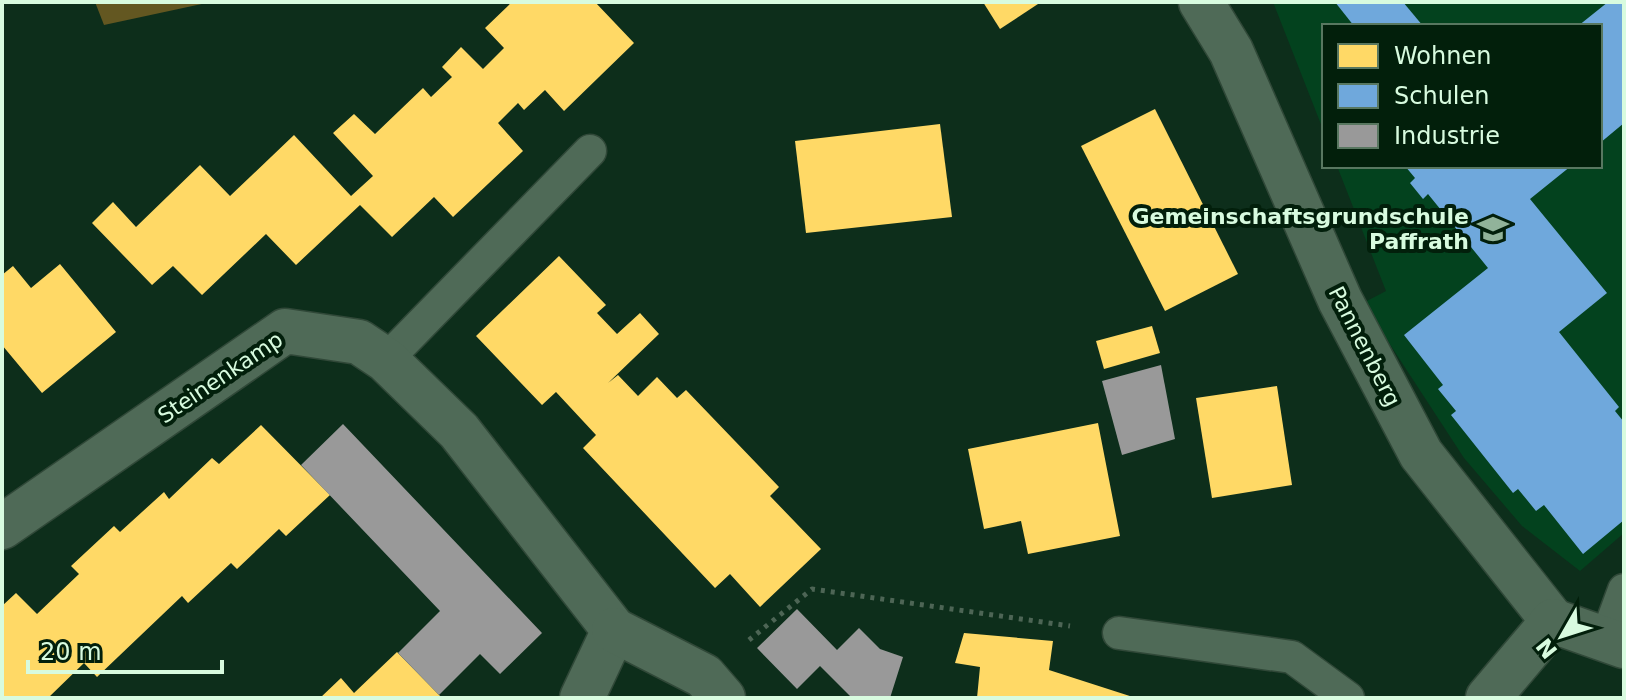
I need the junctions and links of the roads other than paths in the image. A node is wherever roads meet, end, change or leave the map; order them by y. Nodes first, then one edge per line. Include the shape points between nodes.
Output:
1 (1201, 2) edge
2 (590, 151) dead end
3 (386, 360) junction
4 (5, 518) edge
5 (1624, 590) edge
6 (1553, 621) junction
7 (614, 630) junction
8 (1119, 633) road end
9 (1615, 642) edge
10 (714, 687) edge
11 (582, 698) edge
12 (1348, 698) edge
13 (1488, 698) edge

1 - 6 street, Pannenberg via 1231,51 1340,300 1421,454
2 - 3 lane
3 - 4 street, Steinenkamp via 359,342 285,331
3 - 7 street, Steinenkamp via 459,431
5 - 9 lane
6 - 9 street
6 - 13 street
7 - 10 street, Steinenkamp
7 - 11 street
8 - 12 lane via 1292,657

